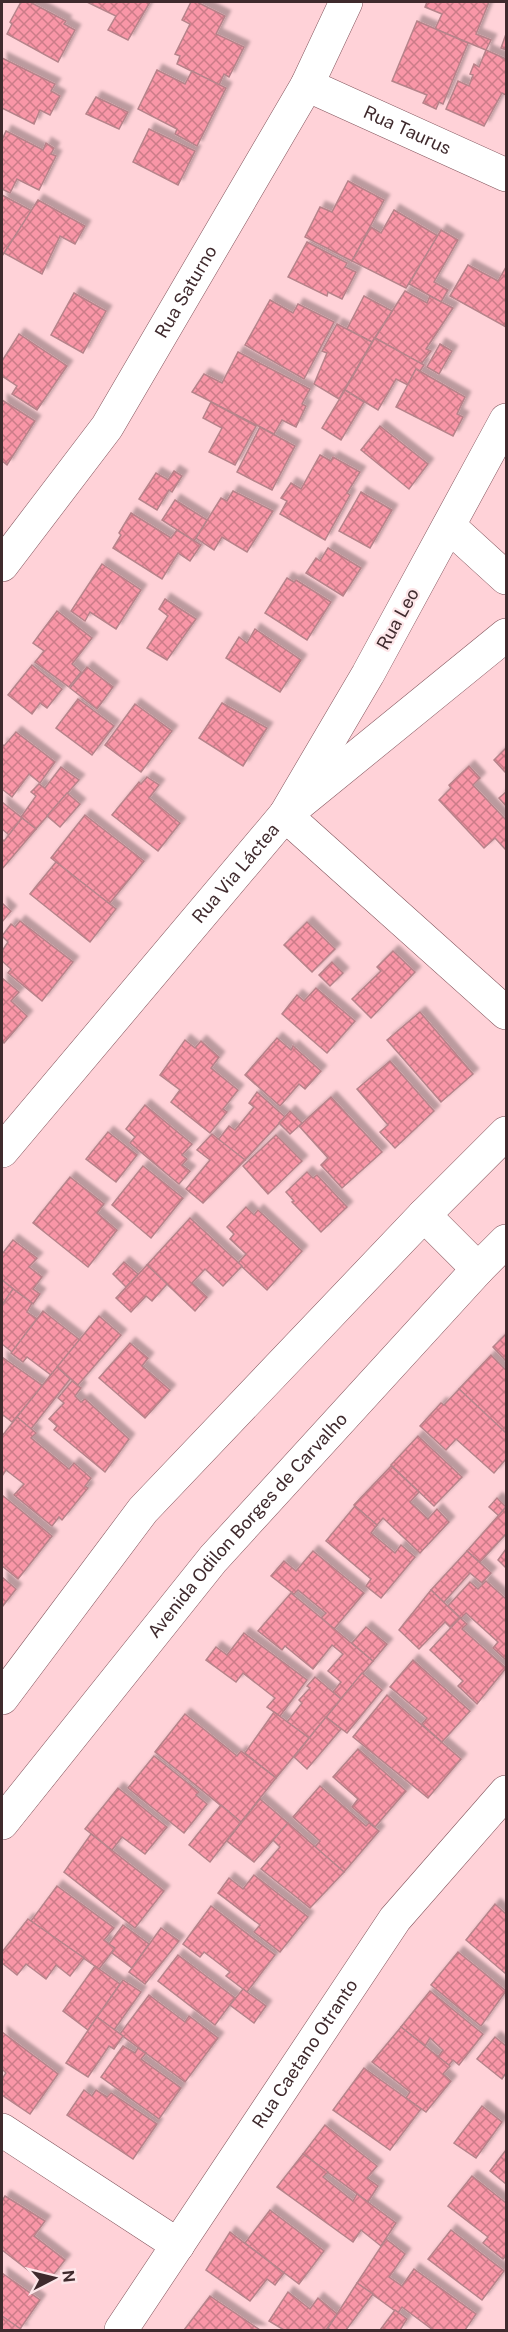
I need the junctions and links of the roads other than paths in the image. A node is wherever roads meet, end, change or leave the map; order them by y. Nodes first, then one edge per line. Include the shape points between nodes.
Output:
1 (346, 2) edge
2 (307, 85) junction
3 (507, 175) edge
4 (507, 420) edge
5 (449, 526) junction
6 (2, 566) edge
7 (507, 578) edge
8 (507, 635) edge
9 (285, 815) junction
10 (507, 1013) edge
11 (507, 1133) edge
12 (6, 1135) edge
13 (424, 1215) junction
14 (507, 1241) edge
15 (478, 1269) junction
16 (2, 1698) edge
17 (507, 1792) edge
18 (2, 1823) edge
19 (2, 2130) edge
20 (178, 2245) junction
21 (121, 2331) edge

1 - 2 street, Rua Saturno
2 - 3 street, Rua Taurus
2 - 6 street, Rua Saturno via 107,426
4 - 5 street, Rua Leo
5 - 7 street
5 - 9 street, Rua Leo
8 - 9 street, Rua Via Láctea
9 - 10 street
9 - 12 street, Rua Via Láctea
11 - 13 street
13 - 15 street
13 - 16 street via 143,1510
14 - 15 street, Avenida Odilon Borges de Carvalho
15 - 18 street, Avenida Odilon Borges de Carvalho via 213,1558
17 - 20 street, Rua Caetano Otranto via 395,1919
19 - 20 street
20 - 21 street, Rua Caetano Otranto

